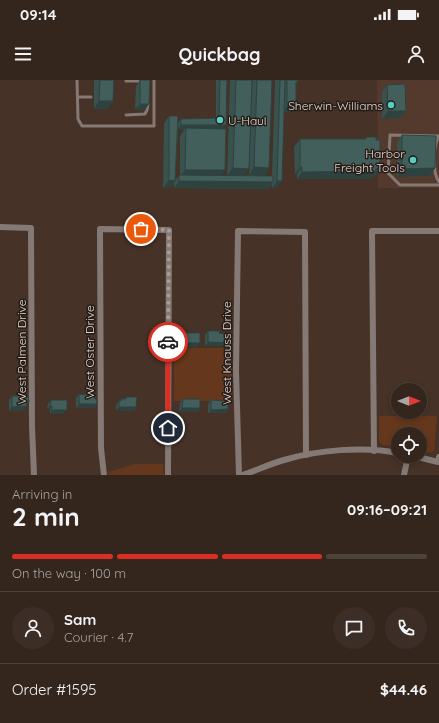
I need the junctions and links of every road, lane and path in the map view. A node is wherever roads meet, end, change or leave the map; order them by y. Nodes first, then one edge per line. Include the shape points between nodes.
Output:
1 (77, 80) edge
2 (154, 80) edge
3 (126, 81) dead end
4 (147, 83) edge
5 (78, 97) junction
6 (91, 97) dead end
7 (148, 98) edge
8 (126, 116) dead end
9 (439, 136) edge
10 (439, 184) edge
11 (0, 227) edge
12 (439, 232) edge
13 (374, 451) junction
14 (391, 452) edge
15 (306, 455) junction
16 (427, 458) edge
17 (438, 459) edge
18 (407, 463) edge
19 (34, 475) edge
20 (104, 475) edge
21 (168, 475) edge
22 (239, 475) edge
23 (243, 475) edge
24 (404, 475) edge

1 - 5 lane
2 - 5 lane via 154,126 82,126 78,119
3 - 4 lane
5 - 6 lane
7 - 8 lane via 145,114
9 - 10 lane via 436,145 435,176
9 - 10 lane via 390,135 388,173 400,185
11 - 19 street, West Palmen Drive via 31,228
12 - 13 street via 372,231
13 - 14 street
13 - 15 street
15 - 22 street, West Knauss Drive via 305,232 238,230 236,371
15 - 23 street
16 - 17 street
18 - 24 street
20 - 21 street, West Oster Drive via 100,448 100,229 169,230

